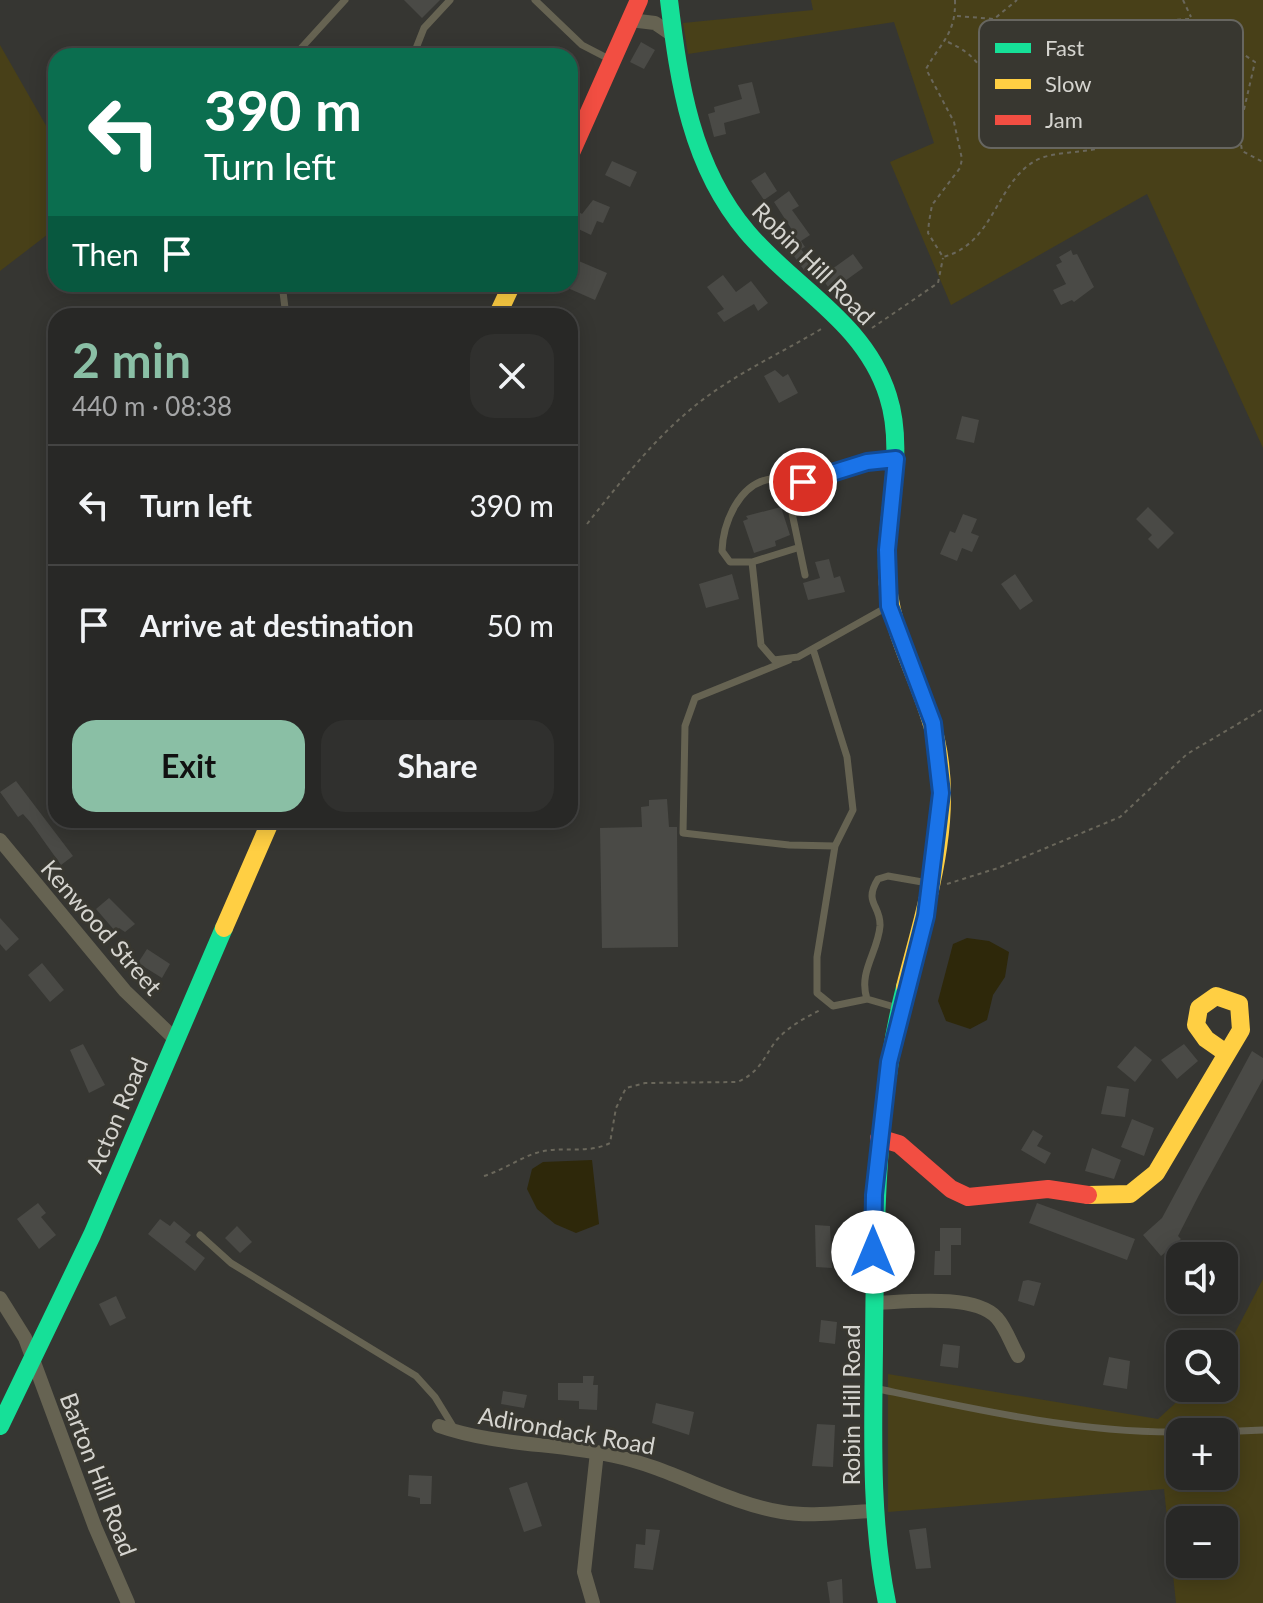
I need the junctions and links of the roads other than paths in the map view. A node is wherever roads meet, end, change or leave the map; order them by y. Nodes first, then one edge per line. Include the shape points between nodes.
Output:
1 (345, 0) edge
2 (450, 0) edge
3 (535, 0) edge
4 (639, 0) edge
5 (669, 0) edge
6 (630, 20) junction
7 (674, 36) junction
8 (301, 48) edge
9 (416, 48) edge
10 (612, 60) junction
11 (578, 137) edge
12 (896, 459) junction
13 (796, 482) junction
14 (797, 548) junction
15 (752, 562) junction
16 (805, 575) dead end
17 (889, 606) junction
18 (813, 649) junction
19 (789, 660) junction
20 (267, 828) edge
21 (0, 840) edge
22 (835, 846) junction
23 (932, 883) junction
24 (867, 999) junction
25 (901, 1009) junction
26 (175, 1039) junction
27 (1226, 1053) dead end
28 (879, 1138) junction
29 (200, 1235) dead end
30 (0, 1298) edge
31 (874, 1303) junction
32 (1018, 1356) dead end
33 (32, 1360) junction
34 (874, 1388) junction
35 (0, 1426) edge
36 (439, 1426) dead end
37 (1263, 1430) edge
38 (1166, 1431) edge
39 (1238, 1431) edge
40 (458, 1433) junction
41 (597, 1452) junction
42 (873, 1511) junction
43 (128, 1603) edge
44 (593, 1603) edge
45 (887, 1603) edge

1 - 8 lane
2 - 9 lane via 424,28
3 - 10 lane via 582,45
4 - 6 street
5 - 7 street, Robin Hill Road
6 - 7 street via 655,23
6 - 10 street
7 - 12 street, Robin Hill Road via 691,135 717,194 757,244 837,318 877,367 889,396
10 - 11 street
12 - 13 lane
12 - 17 street, Robin Hill Road via 887,550
13 - 14 lane via 792,501
13 - 15 lane via 762,481 727,519 725,557
14 - 15 lane
14 - 16 lane
15 - 19 lane via 764,651 774,660
17 - 18 lane
17 - 23 street, Robin Hill Road via 938,748 941,793
18 - 19 lane
18 - 22 lane via 852,790 853,810
19 - 22 lane via 695,698 685,726 683,833
20 - 26 street, Acton Road
21 - 26 street, Kenwood Street via 134,1001
22 - 24 lane via 817,993 830,1005
23 - 24 lane via 888,876 874,885 870,899 880,927 864,976
23 - 25 street, Robin Hill Road
24 - 25 lane
25 - 28 street, Robin Hill Road
26 - 33 street, Acton Road
27 - 28 street via 1156,1173 1130,1194 1104,1197 1048,1189 968,1197 951,1189 899,1144
28 - 31 street, Robin Hill Road
29 - 40 lane via 231,1263 416,1376
30 - 33 street, Barton Hill Road
31 - 32 street via 952,1302 984,1309 997,1318
31 - 34 street, Robin Hill Road
33 - 35 street, Acton Road
33 - 43 street, Barton Hill Road
34 - 38 lane via 986,1410
34 - 42 street, Robin Hill Road
36 - 40 street, Adirondack Road
37 - 39 lane
40 - 41 street, Adirondack Road
41 - 42 street, Adirondack Road via 656,1467 764,1508 798,1514
41 - 44 street via 584,1572
42 - 45 street, Robin Hill Road

